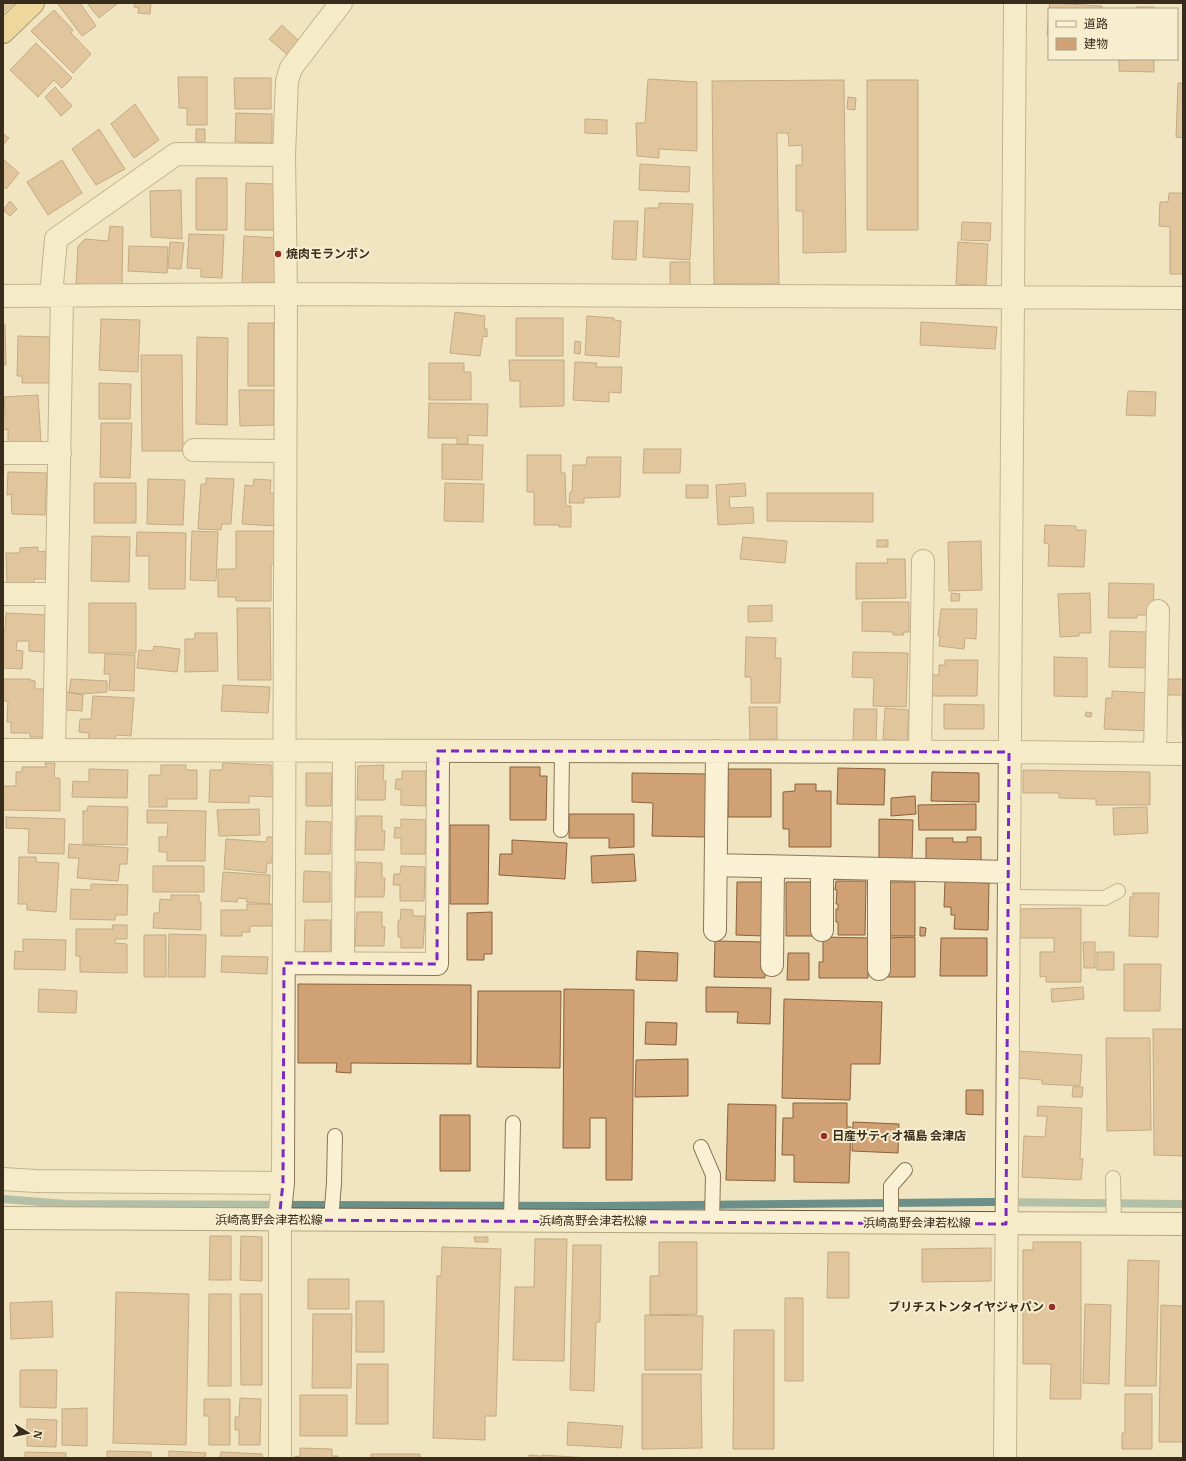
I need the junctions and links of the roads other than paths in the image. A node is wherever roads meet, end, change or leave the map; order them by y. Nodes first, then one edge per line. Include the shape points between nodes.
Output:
1 (33, 3) edge
2 (341, 3) edge
3 (1014, 3) edge
4 (3, 32) edge
5 (284, 154) junction
6 (286, 294) junction
7 (3, 296) edge
8 (57, 296) junction
9 (1012, 296) junction
10 (1183, 298) edge
11 (194, 450) dead end
12 (285, 451) junction
13 (3, 453) edge
14 (60, 453) junction
15 (923, 561) dead end
16 (3, 594) edge
17 (57, 594) junction
18 (1158, 611) dead end
19 (3, 750) edge
20 (54, 750) junction
21 (284, 751) junction
22 (344, 751) junction
23 (438, 751) junction
24 (562, 751) junction
25 (717, 751) junction
26 (920, 752) junction
27 (1009, 752) junction
28 (1155, 753) junction
29 (1183, 754) edge
30 (561, 830) dead end
31 (716, 865) junction
32 (773, 867) junction
33 (822, 868) junction
34 (879, 869) junction
35 (1008, 872) junction
36 (1118, 891) dead end
37 (1008, 897) junction
38 (715, 930) dead end
39 (822, 930) dead end
40 (284, 962) junction
41 (343, 963) junction
42 (772, 966) dead end
43 (879, 970) dead end
44 (514, 1123) dead end
45 (335, 1136) dead end
46 (701, 1147) dead end
47 (905, 1170) dead end
48 (3, 1179) edge
49 (283, 1183) junction
50 (1113, 1184) dead end
51 (3, 1218) edge
52 (1006, 1219) junction
53 (278, 1220) junction
54 (331, 1220) junction
55 (511, 1221) junction
56 (712, 1222) junction
57 (891, 1223) junction
58 (1114, 1224) junction
59 (1183, 1224) edge
60 (280, 1458) edge
61 (1005, 1458) edge

1 - 4 highway
2 - 5 street via 290,68 287,81
3 - 9 street
5 - 6 street
5 - 8 street via 176,154 56,238
6 - 8 street
6 - 9 street
6 - 12 street
7 - 8 street
8 - 14 street
9 - 10 street
9 - 27 street
11 - 12 street
12 - 21 street
13 - 14 street
14 - 17 street
15 - 26 street
16 - 17 street
17 - 20 street
18 - 28 street
19 - 20 street
20 - 21 street
21 - 22 street
21 - 40 street
22 - 23 street
22 - 41 street
23 - 24 street
23 - 41 street via 437,964
24 - 25 street
24 - 30 lane
25 - 26 street
25 - 31 street
26 - 27 street
27 - 28 street
27 - 35 street
28 - 29 street
31 - 32 street
31 - 38 street
32 - 33 street
32 - 42 street
33 - 34 street
33 - 39 street
34 - 35 street
34 - 43 street
35 - 37 street
36 - 37 lane via 1105,898
37 - 52 street
40 - 41 street
40 - 49 street
44 - 55 lane
45 - 54 lane
46 - 56 lane via 713,1175
47 - 57 lane via 891,1186
48 - 49 street
49 - 53 street
50 - 58 lane
51 - 53 street, 浜崎高野会津若松線
52 - 57 street, 浜崎高野会津若松線
52 - 58 street, 浜崎高野会津若松線
52 - 61 street
53 - 54 street, 浜崎高野会津若松線
53 - 60 street
54 - 55 street, 浜崎高野会津若松線
55 - 56 street, 浜崎高野会津若松線
56 - 57 street, 浜崎高野会津若松線
58 - 59 street, 浜崎高野会津若松線

